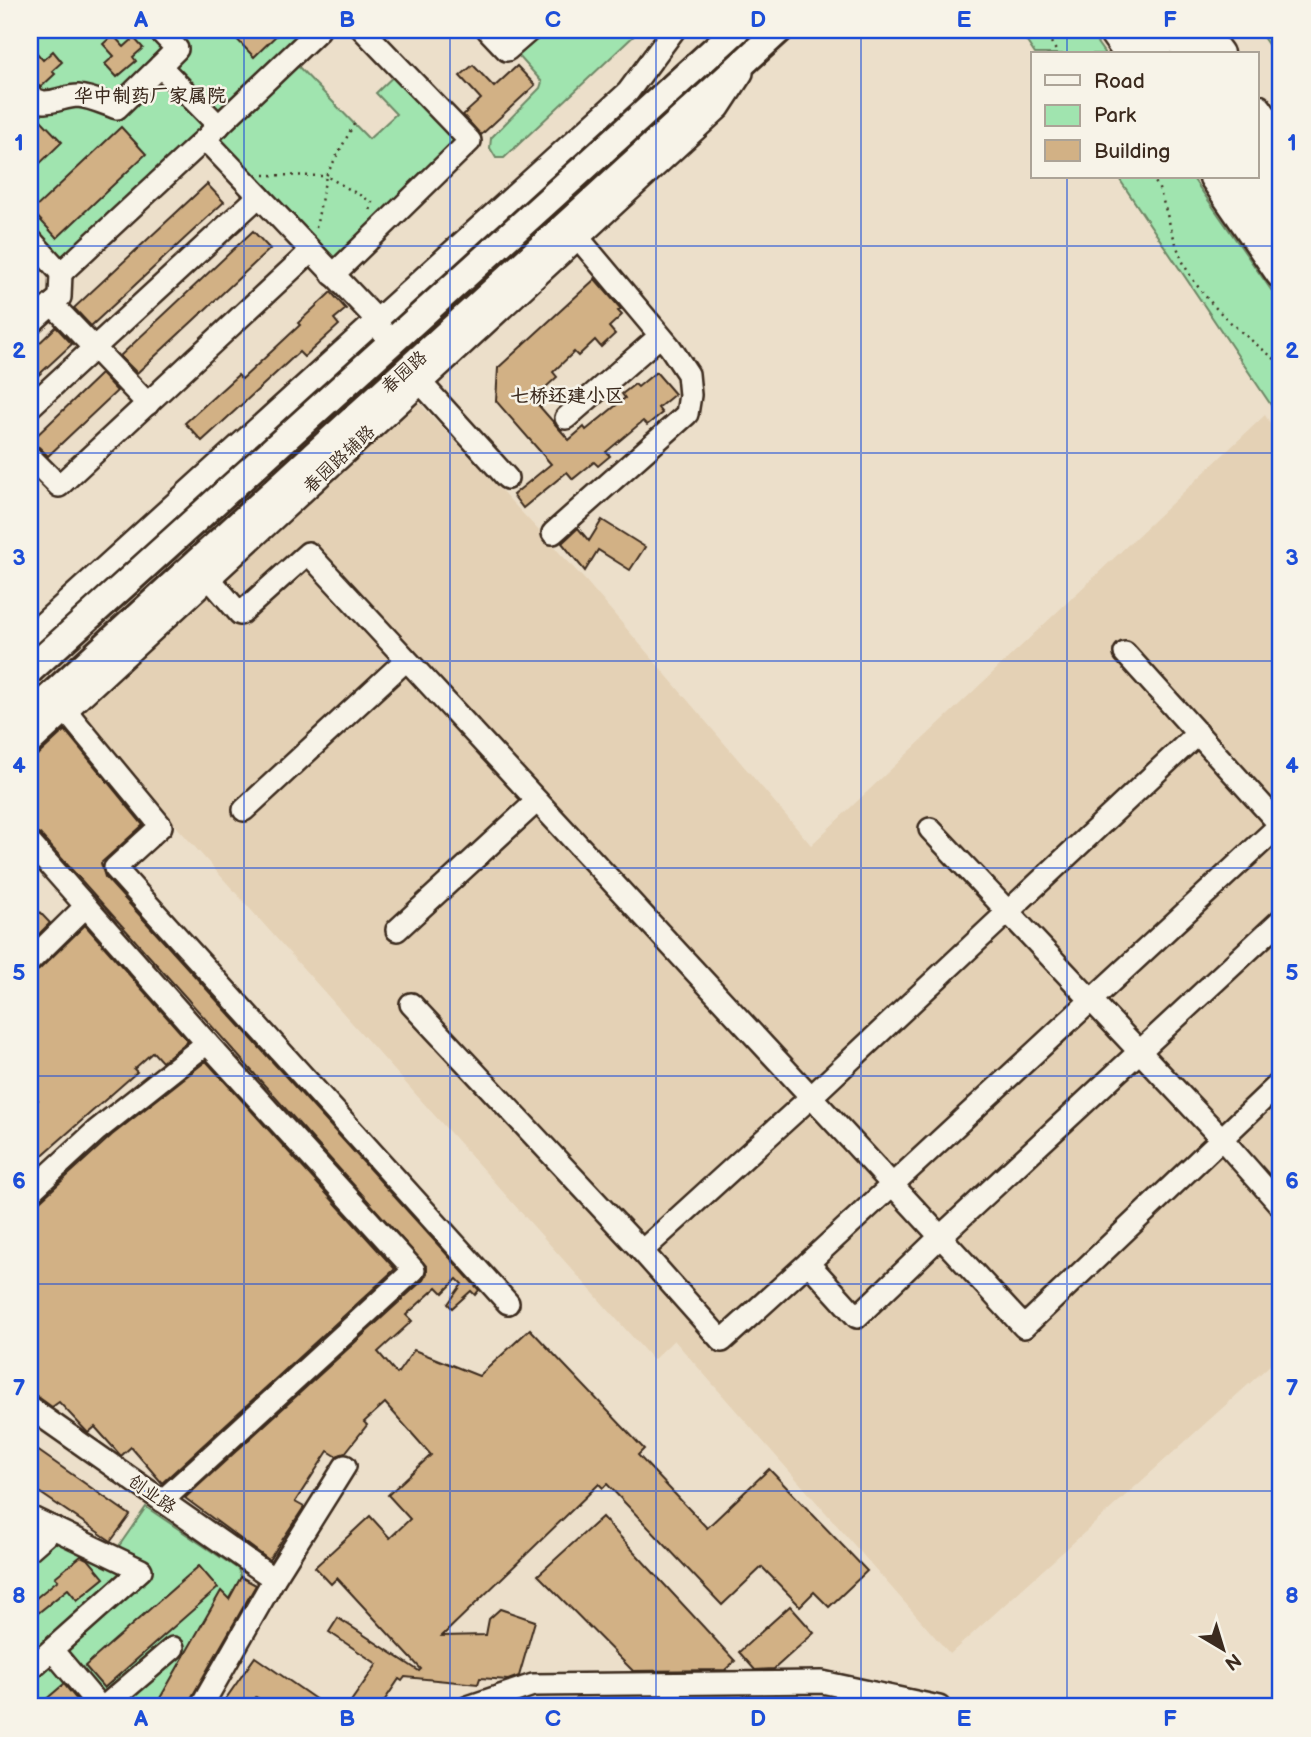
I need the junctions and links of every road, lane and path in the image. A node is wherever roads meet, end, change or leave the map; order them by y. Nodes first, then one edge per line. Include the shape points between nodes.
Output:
1 (159, 30) edge
2 (319, 30) edge
3 (363, 30) edge
4 (488, 30) edge
5 (530, 30) edge
6 (674, 30) edge
7 (736, 30) edge
8 (779, 30) edge
9 (1044, 30) edge
10 (1113, 30) edge
11 (1138, 30) edge
12 (1173, 30) edge
13 (1200, 30) edge
14 (1057, 52) edge
15 (1129, 52) edge
16 (1154, 52) edge
17 (1190, 52) edge
18 (1216, 52) edge
19 (160, 65) junction
20 (30, 95) edge
21 (1258, 111) edge
22 (354, 124) dead end
23 (212, 133) junction
24 (1281, 145) edge
25 (1258, 149) edge
26 (239, 175) junction
27 (326, 176) junction
28 (1152, 178) edge
29 (1216, 178) edge
30 (1245, 178) edge
31 (1281, 182) edge
32 (259, 196) junction
33 (1281, 229) edge
34 (572, 231) junction
35 (30, 239) edge
36 (365, 243) junction
37 (311, 251) junction
38 (61, 273) junction
39 (1281, 273) edge
40 (333, 275) junction
41 (52, 304) junction
42 (377, 320) junction
43 (30, 324) edge
44 (660, 336) junction
45 (389, 344) junction
46 (95, 347) junction
47 (1281, 364) edge
48 (414, 376) junction
49 (148, 404) junction
50 (30, 407) edge
51 (566, 418) dead end
52 (30, 457) edge
53 (507, 478) dead end
54 (553, 533) dead end
55 (153, 540) junction
56 (203, 570) junction
57 (30, 635) edge
58 (1125, 653) dead end
59 (407, 660) junction
60 (30, 670) edge
61 (30, 678) edge
62 (48, 708) edge
63 (1198, 733) junction
64 (30, 744) edge
65 (537, 800) junction
66 (244, 810) dead end
67 (1281, 825) edge
68 (930, 829) dead end
69 (30, 843) edge
70 (86, 906) junction
71 (1008, 911) junction
72 (1281, 920) edge
73 (397, 930) dead end
74 (30, 961) edge
75 (1091, 1000) junction
76 (411, 1004) dead end
77 (207, 1043) junction
78 (1140, 1053) junction
79 (1281, 1082) edge
80 (811, 1097) junction
81 (1222, 1139) junction
82 (891, 1185) junction
83 (30, 1192) edge
84 (1281, 1206) edge
85 (940, 1237) junction
86 (642, 1251) junction
87 (808, 1263) junction
88 (508, 1303) dead end
89 (30, 1408) edge
90 (345, 1466) dead end
91 (162, 1501) junction
92 (30, 1517) edge
93 (54, 1528) junction
94 (30, 1549) edge
95 (274, 1579) junction
96 (173, 1648) dead end
97 (51, 1650) junction
98 (30, 1669) edge
99 (102, 1707) edge
100 (201, 1707) edge
101 (468, 1707) edge
102 (939, 1707) edge

1 - 19 street via 177,48
2 - 23 street
3 - 36 street via 470,141
4 - 5 street via 508,50
6 - 42 street via 628,92
7 - 45 main road, 春园路
8 - 34 main road, 春园路
9 - 14 path
10 - 15 highway
11 - 16 highway
12 - 17 highway
13 - 18 highway
19 - 20 street via 117,108 79,96 45,103
19 - 23 street
21 - 24 highway
22 - 27 path
23 - 26 street
23 - 38 street
25 - 31 highway
26 - 27 path
26 - 32 street
27 - 36 path via 372,202
27 - 37 path
28 - 47 path via 1185,266 1208,302
29 - 39 highway
30 - 33 highway
32 - 37 street
32 - 46 street
34 - 44 street
34 - 48 main road, 春园路
35 - 38 street
36 - 40 street
37 - 40 street
37 - 49 street
38 - 41 street via 60,297
40 - 42 street
41 - 43 street
41 - 46 street
42 - 45 street
42 - 55 street
44 - 51 street
44 - 54 street via 688,374 688,414
45 - 55 main road, 春园路
46 - 49 street
46 - 50 street
48 - 53 street
48 - 56 main road, 春园路
49 - 52 street via 59,486
55 - 57 street
55 - 60 main road, 春园路
56 - 59 street via 240,614 308,553
56 - 62 main road, 春园路
58 - 63 street
59 - 65 street
59 - 66 street
61 - 62 main road
62 - 64 street
62 - 88 street via 161,826 115,868
63 - 67 street
63 - 71 street
65 - 73 street
65 - 80 street
67 - 75 street
68 - 71 street
69 - 70 street
70 - 74 street
70 - 77 street
71 - 75 street
71 - 80 street
72 - 78 street
75 - 78 street
75 - 82 street
76 - 86 street
77 - 83 street via 96,1131
77 - 91 street via 414,1270
78 - 81 street
78 - 85 street
79 - 81 street
80 - 82 street
80 - 86 street
81 - 84 street
81 - 85 street via 1024,1327
82 - 85 street
82 - 87 street
85 - 87 street via 857,1317
86 - 87 street via 722,1340
89 - 91 street, 创业路
90 - 95 street
91 - 95 street, 创业路
92 - 93 street
93 - 94 street
93 - 97 street via 141,1570
95 - 100 street
96 - 99 street
97 - 98 street
97 - 99 street
101 - 102 street via 533,1685 808,1682

